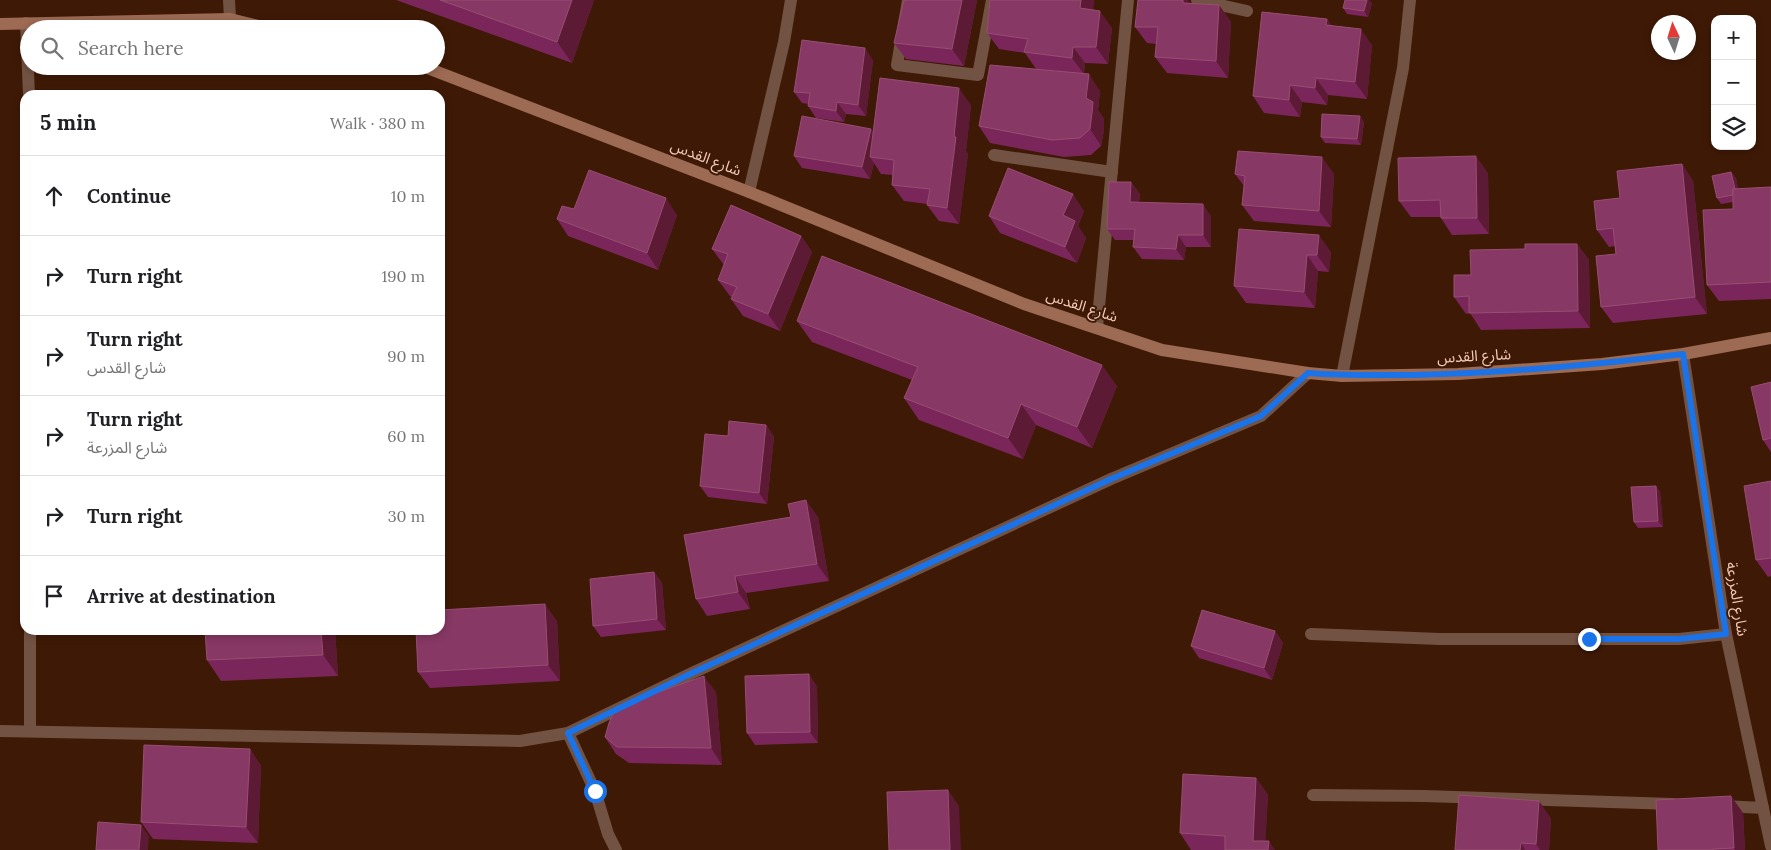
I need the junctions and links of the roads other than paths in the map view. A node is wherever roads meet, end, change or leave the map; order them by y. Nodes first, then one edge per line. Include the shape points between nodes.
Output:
1 (229, 0) edge
2 (791, 0) edge
3 (908, 0) edge
4 (992, 0) edge
5 (1128, 0) edge
6 (1197, 0) edge
7 (1410, 0) edge
8 (1247, 11) dead end
9 (230, 19) junction
10 (162, 20) edge
11 (234, 20) edge
12 (20, 22) edge
13 (0, 24) edge
14 (28, 75) edge
15 (445, 75) edge
16 (29, 90) edge
17 (994, 155) dead end
18 (1112, 172) junction
19 (749, 192) junction
20 (1097, 328) junction
21 (1771, 338) edge
22 (1683, 354) junction
23 (1308, 373) junction
24 (1342, 376) junction
25 (1311, 634) dead end
26 (1726, 634) junction
27 (30, 635) edge
28 (0, 731) edge
29 (30, 731) junction
30 (568, 733) junction
31 (1313, 794) dead end
32 (1684, 804) edge
33 (1714, 806) edge
34 (1763, 808) junction
35 (1771, 846) edge
36 (616, 850) edge

1 - 9 street
2 - 19 street
3 - 4 street via 897,65 978,75
5 - 18 street
6 - 8 street
7 - 24 street via 1403,68
9 - 10 main road
9 - 11 main road
12 - 13 main road
14 - 16 street
15 - 19 main road, شارع القدس
17 - 18 street
18 - 20 street
19 - 20 main road, شارع القدس via 1024,304
20 - 23 main road, شارع القدس via 1162,350
21 - 22 main road, شارع القدس
22 - 24 main road, شارع القدس via 1602,364 1458,374
22 - 26 street, شارع المزرعة
23 - 24 main road, شارع القدس
23 - 30 street via 1261,416 1111,479
25 - 26 street via 1440,639 1679,639
26 - 34 street, شارع المزرعة
27 - 29 street
28 - 29 street
29 - 30 street via 520,740
30 - 36 street via 595,791
31 - 32 street
33 - 34 street
34 - 35 street, شارع المزرعة

